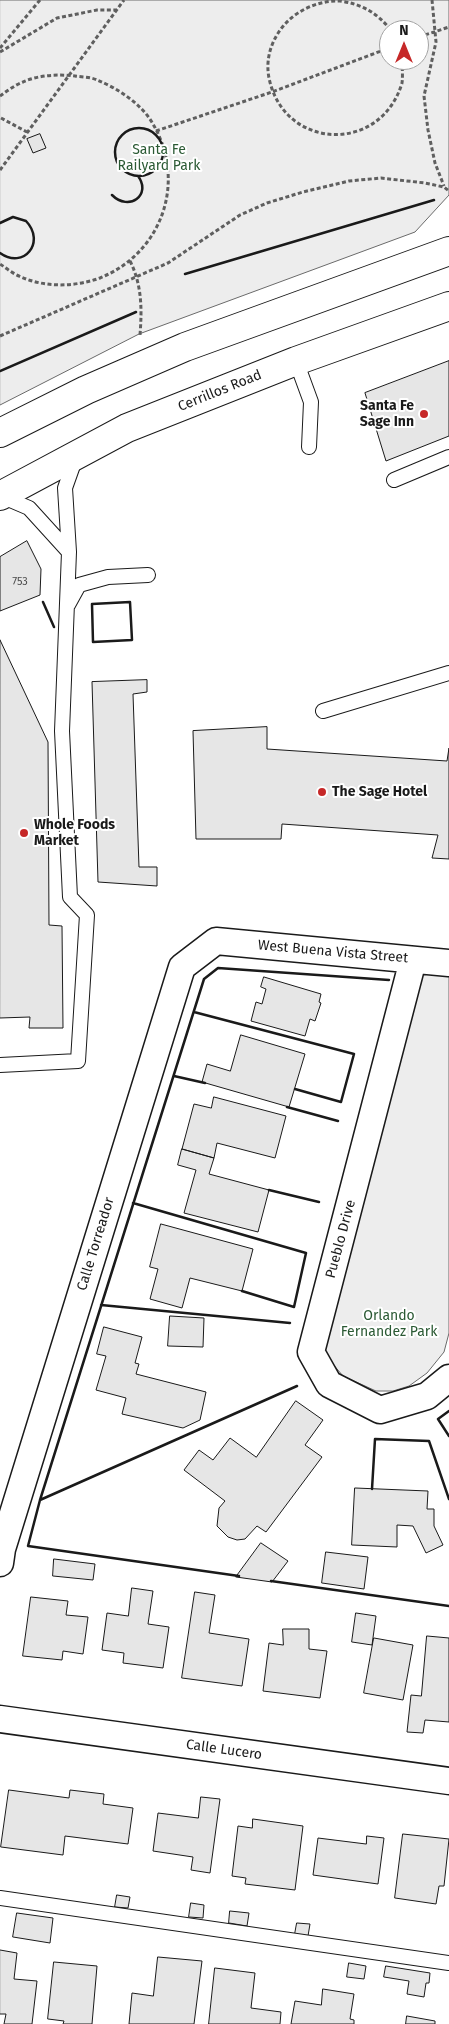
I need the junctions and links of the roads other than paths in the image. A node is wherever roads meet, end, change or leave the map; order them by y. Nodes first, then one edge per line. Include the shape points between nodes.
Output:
1 (449, 232) edge
2 (449, 252) edge
3 (416, 264) junction
4 (449, 306) edge
5 (296, 361) junction
6 (0, 433) edge
7 (309, 447) dead end
8 (77, 455) junction
9 (449, 457) edge
10 (394, 480) dead end
11 (1, 496) edge
12 (69, 552) junction
13 (148, 575) dead end
14 (67, 608) junction
15 (449, 673) edge
16 (323, 711) dead end
17 (216, 941) joint
18 (413, 960) junction
19 (449, 963) edge
20 (0, 1065) edge
21 (449, 1378) edge
22 (0, 1563) edge
23 (0, 1719) edge
24 (449, 1781) edge
25 (0, 1898) edge
26 (449, 1963) edge

1 - 3 main road
2 - 3 main road
3 - 6 main road via 185,347 86,390
4 - 5 main road, Cerrillos Road
5 - 7 lane via 311,402
5 - 8 main road, Cerrillos Road via 127,428
8 - 11 main road, Cerrillos Road
8 - 12 lane via 65,488
9 - 10 lane
11 - 12 lane via 29,508
12 - 14 lane
13 - 14 lane via 108,578 79,585
14 - 20 lane via 62,731 70,897 87,915 78,1061
15 - 16 lane
17 - 18 street, West Buena Vista Street
17 - 22 street, Calle Torreador via 182,967
18 - 19 street, West Buena Vista Street
18 - 21 street, Pueblo Drive via 311,1352 329,1384 380,1410 427,1396
23 - 24 street, Calle Lucero
25 - 26 lane

